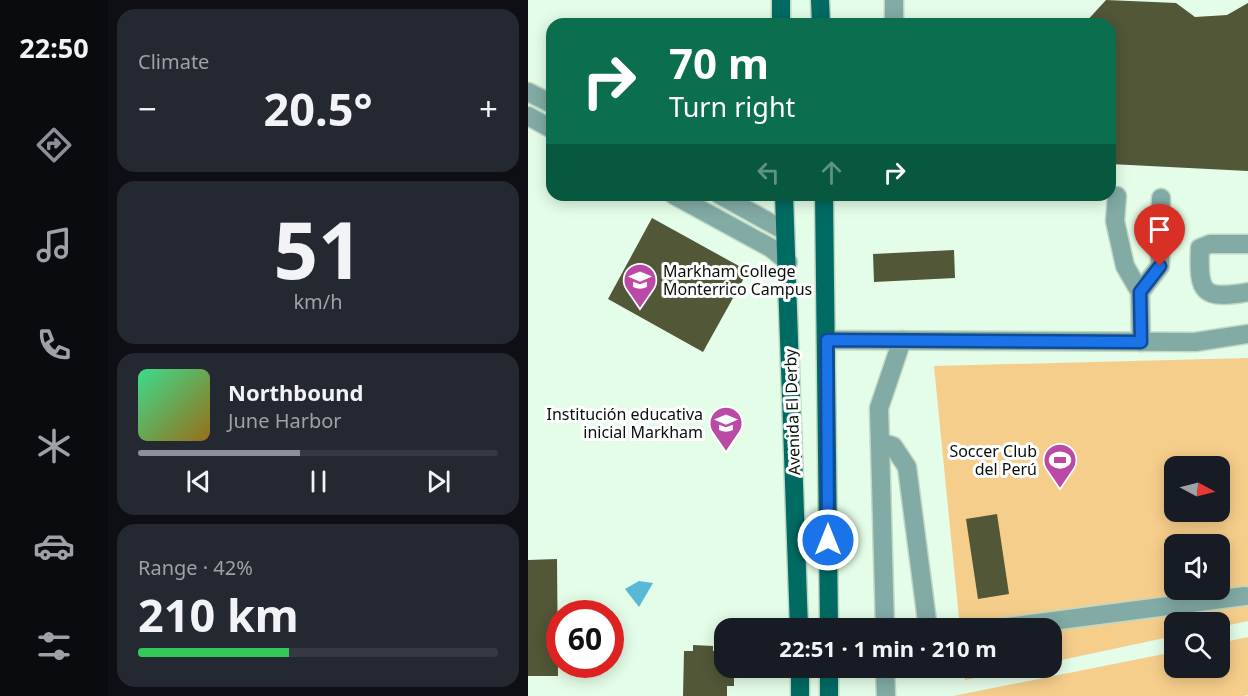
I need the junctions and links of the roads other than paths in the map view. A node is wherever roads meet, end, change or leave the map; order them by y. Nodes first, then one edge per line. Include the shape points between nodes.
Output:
1 (781, 0) edge
2 (820, 0) edge
3 (894, 0) edge
4 (781, 18) edge
5 (821, 18) edge
6 (894, 18) edge
7 (528, 92) edge
8 (546, 101) edge
9 (528, 116) edge
10 (546, 126) edge
11 (1117, 195) dead end
12 (1161, 198) dead end
13 (685, 201) edge
14 (731, 201) edge
15 (784, 201) edge
16 (824, 201) edge
17 (785, 231) junction
18 (1248, 244) edge
19 (788, 262) junction
20 (1140, 292) junction
21 (1248, 292) edge
22 (1248, 334) edge
23 (827, 340) junction
24 (902, 340) junction
25 (1141, 342) junction
26 (880, 442) junction
27 (1245, 597) dead end
28 (799, 618) edge
29 (829, 618) edge
30 (885, 618) edge
31 (927, 618) edge
32 (1062, 620) edge
33 (800, 678) edge
34 (829, 678) edge
35 (885, 678) edge
36 (800, 696) edge
37 (829, 696) edge
38 (886, 696) edge

1 - 4 main road
2 - 5 main road
3 - 6 street
7 - 8 street
9 - 10 street
11 - 20 street via 1115,221 1125,266
12 - 20 street via 1160,266
13 - 19 street via 771,248
14 - 17 street
15 - 17 main road, Avenida El Derby
16 - 23 main road, Avenida El Derby
17 - 19 main road, Avenida El Derby
18 - 21 street via 1210,244 1200,248 1198,276 1211,295
19 - 28 main road, Avenida El Derby
20 - 25 street
22 - 25 street via 1195,342
23 - 24 street
23 - 29 main road, Avenida El Derby
24 - 25 street
24 - 26 street via 879,408
26 - 30 street
26 - 31 street via 893,446 907,467
27 - 32 street
33 - 36 main road
34 - 37 main road
35 - 38 street

